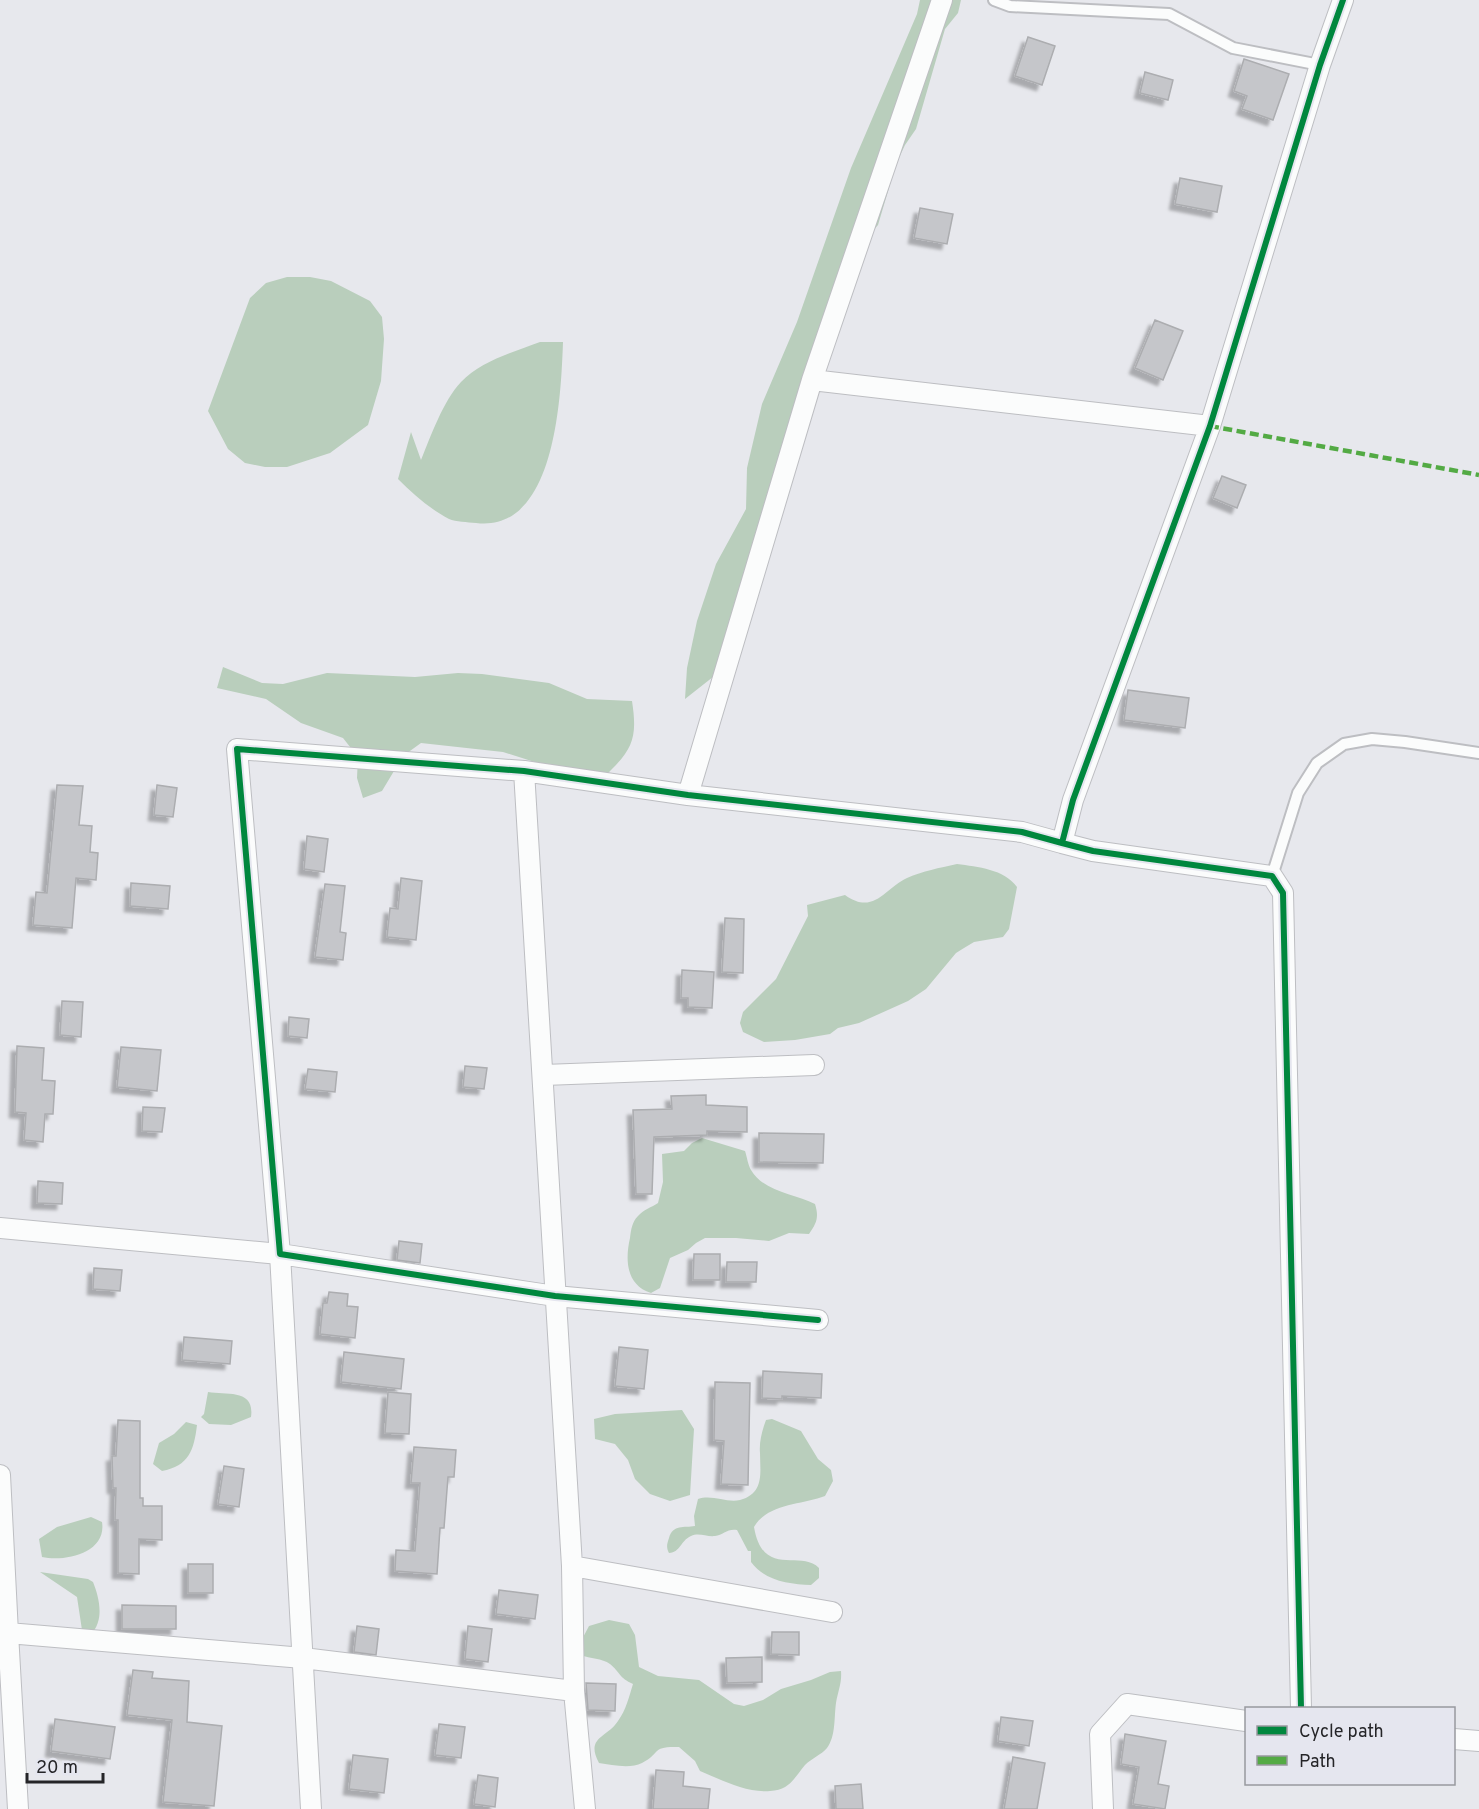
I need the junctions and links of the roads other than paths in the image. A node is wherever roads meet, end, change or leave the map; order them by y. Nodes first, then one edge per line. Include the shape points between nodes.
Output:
1 (942, 0) edge
2 (994, 0) edge
3 (1343, 0) edge
4 (1320, 65) junction
5 (812, 380) junction
6 (1210, 426) junction
7 (1479, 753) edge
8 (524, 771) junction
9 (688, 795) junction
10 (1062, 843) junction
11 (1272, 876) junction
12 (814, 1065) dead end
13 (544, 1075) junction
14 (0, 1228) edge
15 (280, 1254) junction
16 (555, 1296) junction
17 (818, 1320) dead end
18 (0, 1475) edge
19 (572, 1566) junction
20 (832, 1612) dead end
21 (4, 1632) edge
22 (303, 1658) junction
23 (574, 1691) junction
24 (1301, 1707) edge
25 (1245, 1721) edge
26 (1455, 1739) edge
27 (1479, 1741) edge
28 (18, 1809) edge
29 (311, 1809) edge
30 (585, 1809) edge
31 (1103, 1809) edge

1 - 5 street
2 - 4 lane via 1010,6 1168,14 1233,48
3 - 4 street
4 - 6 street
5 - 6 street
5 - 9 street
6 - 10 street via 1073,801
7 - 11 lane via 1372,739 1344,744 1317,763 1298,793
8 - 9 street
8 - 13 street
8 - 15 street via 237,749
9 - 10 street via 1022,832
10 - 11 street via 1093,851
11 - 24 street via 1283,893
12 - 13 street
13 - 16 street
14 - 15 street
15 - 16 street
15 - 22 street
16 - 17 street
16 - 19 street
18 - 21 street
19 - 20 street
19 - 23 street
21 - 22 street
21 - 28 street
22 - 23 street
22 - 29 street
23 - 30 street
25 - 31 street via 1127,1704 1100,1734
26 - 27 street

